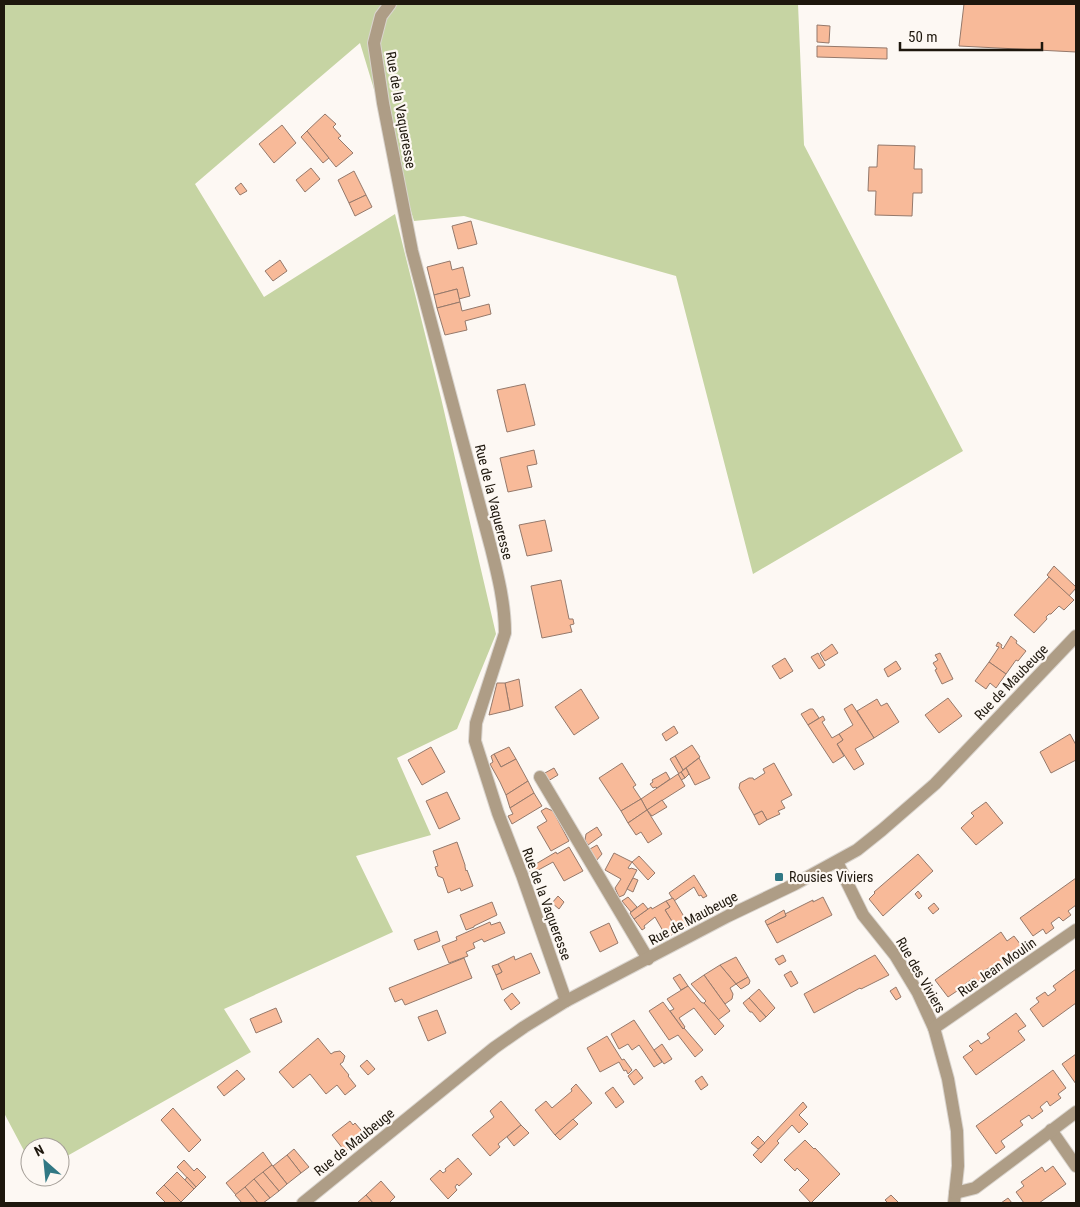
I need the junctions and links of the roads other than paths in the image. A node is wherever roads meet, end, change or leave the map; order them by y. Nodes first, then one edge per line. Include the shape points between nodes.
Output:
1 (390, 4) edge
2 (1076, 636) edge
3 (540, 777) dead end
4 (837, 862) junction
5 (1076, 930) edge
6 (648, 959) junction
7 (566, 1002) junction
8 (934, 1028) junction
9 (1076, 1112) edge
10 (1051, 1130) junction
11 (1076, 1166) edge
12 (955, 1198) edge
13 (303, 1203) edge

1 - 7 street, Rue de la Vaqueresse via 381,16 374,44 387,122 412,251 491,548 505,618 505,633 476,723 475,741
2 - 4 street, Rue de Maubeuge via 935,784 870,840
3 - 6 street
4 - 6 street, Rue de Maubeuge
4 - 8 street, Rue des Viviers via 863,915 894,955
5 - 8 street, Rue Jean Moulin
6 - 7 street, Rue de Maubeuge
7 - 13 street, Rue de Maubeuge via 494,1048
8 - 12 street, Rue des Viviers via 948,1079 957,1131
9 - 10 street
10 - 11 street
10 - 12 street via 975,1188

